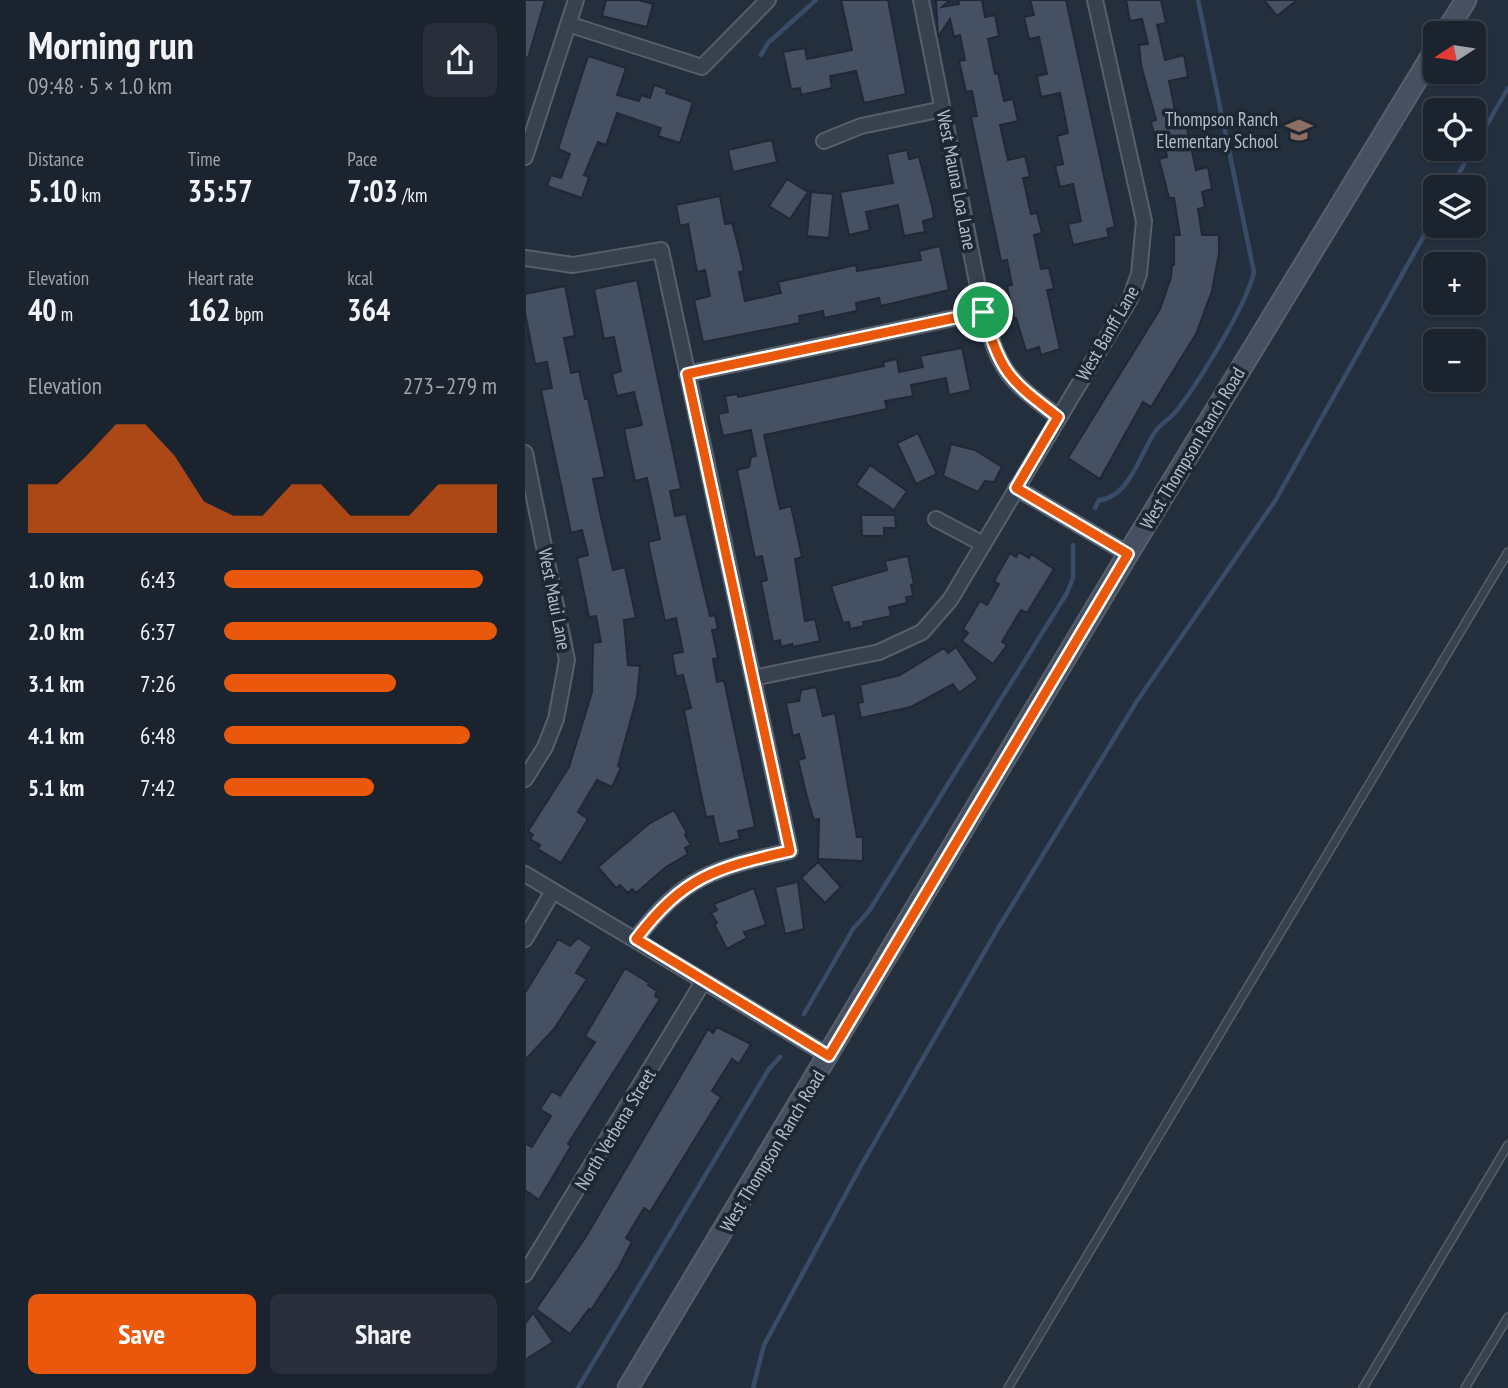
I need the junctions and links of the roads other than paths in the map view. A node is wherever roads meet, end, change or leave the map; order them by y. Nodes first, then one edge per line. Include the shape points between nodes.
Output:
1 (576, 0) edge
2 (768, 0) edge
3 (921, 0) edge
4 (1095, 0) edge
5 (1466, 0) edge
6 (1453, 21) edge
7 (568, 24) junction
8 (1423, 70) edge
9 (943, 109) junction
10 (824, 141) dead end
11 (525, 157) edge
12 (525, 258) edge
13 (983, 312) junction
14 (687, 374) junction
15 (1058, 417) junction
16 (525, 453) edge
17 (1016, 488) junction
18 (936, 519) dead end
19 (983, 544) junction
20 (1508, 552) edge
21 (1128, 554) junction
22 (753, 678) junction
23 (525, 779) edge
24 (525, 874) edge
25 (553, 891) junction
26 (525, 939) edge
27 (636, 939) junction
28 (703, 982) junction
29 (829, 1056) junction
30 (1508, 1144) edge
31 (525, 1274) edge
32 (1508, 1317) edge
33 (628, 1388) edge
34 (1008, 1388) edge
35 (1363, 1388) edge
36 (1465, 1388) edge

1 - 7 street
2 - 7 street via 702,66
3 - 9 street, West Mauna Loa Lane
4 - 15 street, West Banff Lane via 1144,221 1144,243 1130,299
5 - 6 main road
7 - 11 street
8 - 21 main road, West Thompson Ranch Road
9 - 10 street via 861,127
9 - 13 street, West Mauna Loa Lane
12 - 14 street via 573,265 661,250
13 - 14 street
13 - 15 street, West Mauna Loa Lane via 1003,368 1014,383
14 - 22 street
15 - 17 street, West Banff Lane
16 - 23 street, West Maui Lane via 567,660 556,719
17 - 19 street, West Banff Lane
17 - 21 street
18 - 19 street
19 - 22 street, West Banff Lane via 950,600 922,632 879,652
20 - 34 lane
21 - 29 main road, West Thompson Ranch Road
22 - 27 street via 790,851 723,866 701,877 665,903
24 - 25 street
25 - 26 street
25 - 27 street
27 - 28 street
28 - 29 street
28 - 31 street, North Verbena Street
29 - 33 main road, West Thompson Ranch Road
30 - 35 lane
32 - 36 lane

